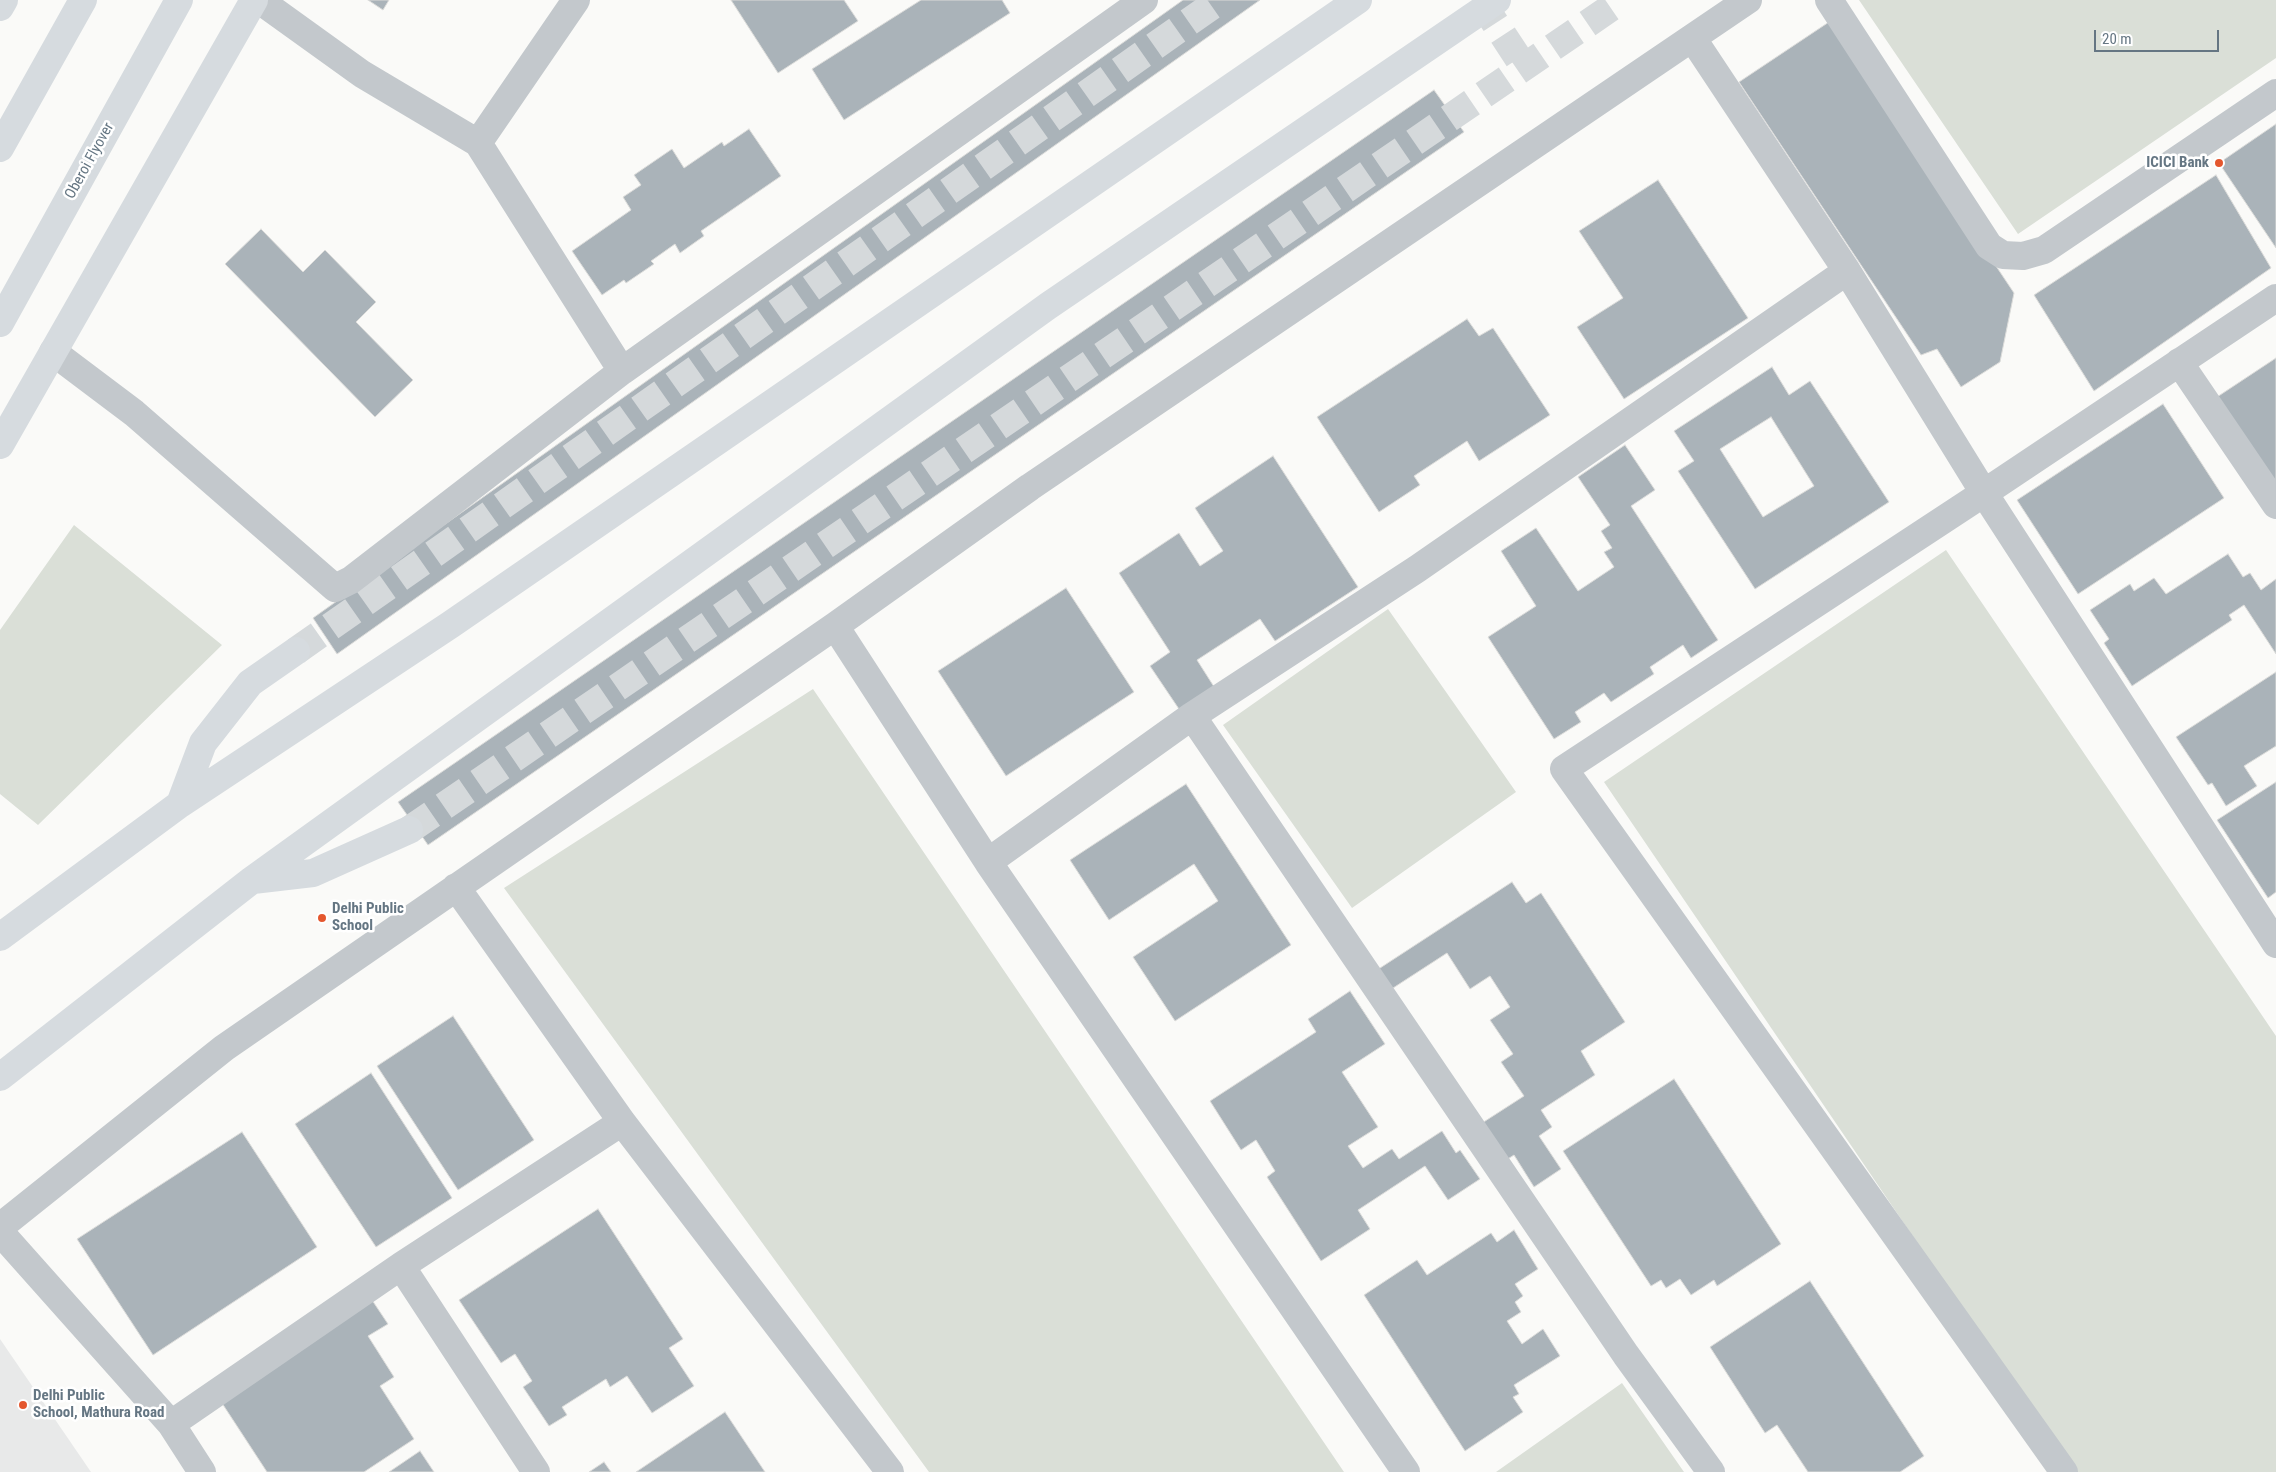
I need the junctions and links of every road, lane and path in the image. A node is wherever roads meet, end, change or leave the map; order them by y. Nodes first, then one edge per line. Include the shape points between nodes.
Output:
1 (4, 0) edge
2 (84, 0) edge
3 (179, 0) edge
4 (254, 0) edge
5 (259, 0) edge
6 (576, 0) edge
7 (1144, 0) edge
8 (1358, 0) edge
9 (1497, 0) edge
10 (1748, 0) edge
11 (1829, 0) edge
12 (0, 7) edge
13 (1693, 39) junction
14 (2276, 93) edge
15 (478, 143) junction
16 (0, 148) edge
17 (1846, 271) junction
18 (2276, 298) edge
19 (0, 323) edge
20 (53, 352) junction
21 (2179, 362) junction
22 (622, 371) junction
23 (0, 444) edge
24 (1984, 492) junction
25 (2276, 505) edge
26 (835, 626) junction
27 (296, 651) tunnel mouth
28 (1192, 716) junction
29 (180, 804) junction
30 (409, 830) tunnel mouth
31 (988, 862) junction
32 (252, 880) junction
33 (456, 887) junction
34 (0, 937) edge
35 (2276, 944) edge
36 (0, 1077) edge
37 (622, 1122) junction
38 (0, 1227) edge
39 (0, 1232) edge
40 (402, 1266) junction
41 (171, 1424) junction
42 (202, 1472) edge
43 (536, 1472) edge
44 (890, 1472) edge
45 (1406, 1472) edge
46 (1711, 1472) edge
47 (2064, 1472) edge

1 - 12 main road
2 - 16 main road
3 - 19 main road, Oberoi Flyover
4 - 20 main road
5 - 15 street via 362,74
6 - 15 street
7 - 22 street
8 - 29 main road via 450,625
9 - 32 main road via 1048,306
10 - 13 street
11 - 14 street via 1989,246 2003,255 2023,256 2044,250
13 - 17 street
13 - 26 street via 1030,487
15 - 22 street
17 - 24 street
17 - 28 street via 1418,569
18 - 21 street
20 - 22 street via 134,413 335,588 351,580
20 - 23 main road
21 - 24 street
21 - 25 street
24 - 35 street
24 - 47 street via 1564,769
26 - 31 street
26 - 33 street
27 - 29 main road via 250,684 203,743
28 - 31 street
28 - 46 street via 1626,1355
29 - 34 main road
30 - 32 main road via 313,873
31 - 45 street
32 - 36 main road
33 - 37 street
33 - 38 street via 224,1048
37 - 40 street
37 - 44 street
39 - 41 street
40 - 41 street
40 - 43 street
41 - 42 street

